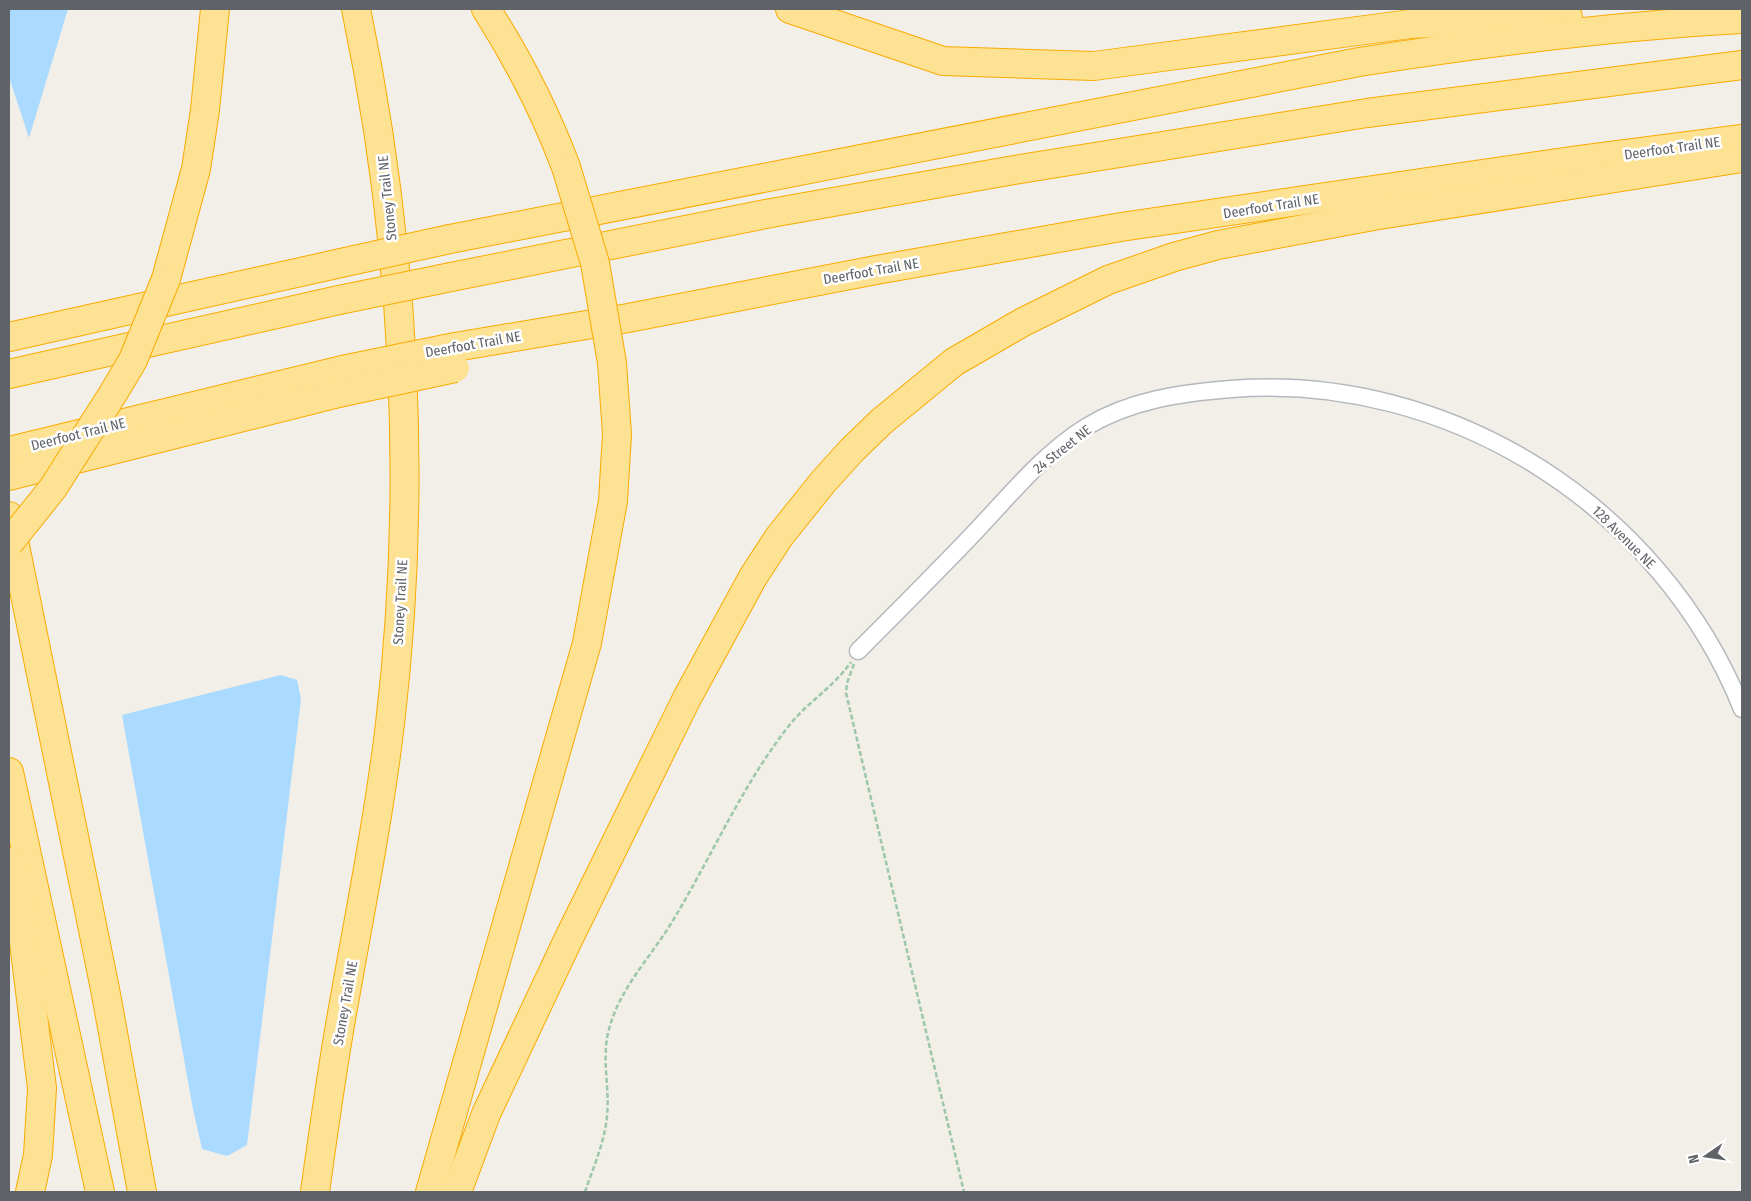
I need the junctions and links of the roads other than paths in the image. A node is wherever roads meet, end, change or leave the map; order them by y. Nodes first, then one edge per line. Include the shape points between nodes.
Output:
1 (215, 9) edge
2 (356, 9) edge
3 (486, 9) edge
4 (790, 9) edge
5 (1742, 12) edge
6 (1742, 19) edge
7 (1742, 65) edge
8 (1742, 139) edge
9 (1742, 158) edge
10 (18, 335) edge
11 (21, 371) edge
12 (1450, 421) joint
13 (9, 450) edge
14 (57, 451) junction
15 (9, 476) edge
16 (9, 516) edge
17 (9, 543) edge
18 (858, 650) road end
19 (1742, 709) edge
20 (9, 772) edge
21 (9, 828) edge
22 (30, 1192) edge
23 (100, 1192) edge
24 (142, 1192) edge
25 (315, 1192) edge
26 (430, 1192) edge
27 (457, 1192) edge

1 - 17 highway, bridge via 196,169 166,279 134,360 53,488
2 - 25 highway, Stoney Trail NE via 378,126 392,232 404,411 404,513 390,725
3 - 26 highway, bridge via 548,120 596,263 612,363 617,434 613,501 591,624
4 - 5 highway via 943,61 1094,66 1410,24
6 - 10 highway, bridge via 1623,27 1445,48 1359,62 450,239
7 - 11 highway, bridge via 1367,113 772,213 339,300
8 - 14 highway, Deerfoot Trail NE, bridge via 1121,227 576,326
9 - 27 highway via 1373,216 1218,245 1108,280 1022,322 940,373 882,421 823,482 753,577 688,698 567,942 486,1114
12 - 18 street, 24 Street NE via 1397,405 1314,389 1252,387 1204,391 1131,406 1086,427 1034,469
12 - 19 street, 128 Avenue NE via 1506,446 1554,476 1602,512 1641,549 1674,588 1708,640
13 - 14 highway, Deerfoot Trail NE
14 - 15 highway
16 - 24 highway via 101,970
20 - 23 highway
21 - 22 highway via 42,1088 38,1154

